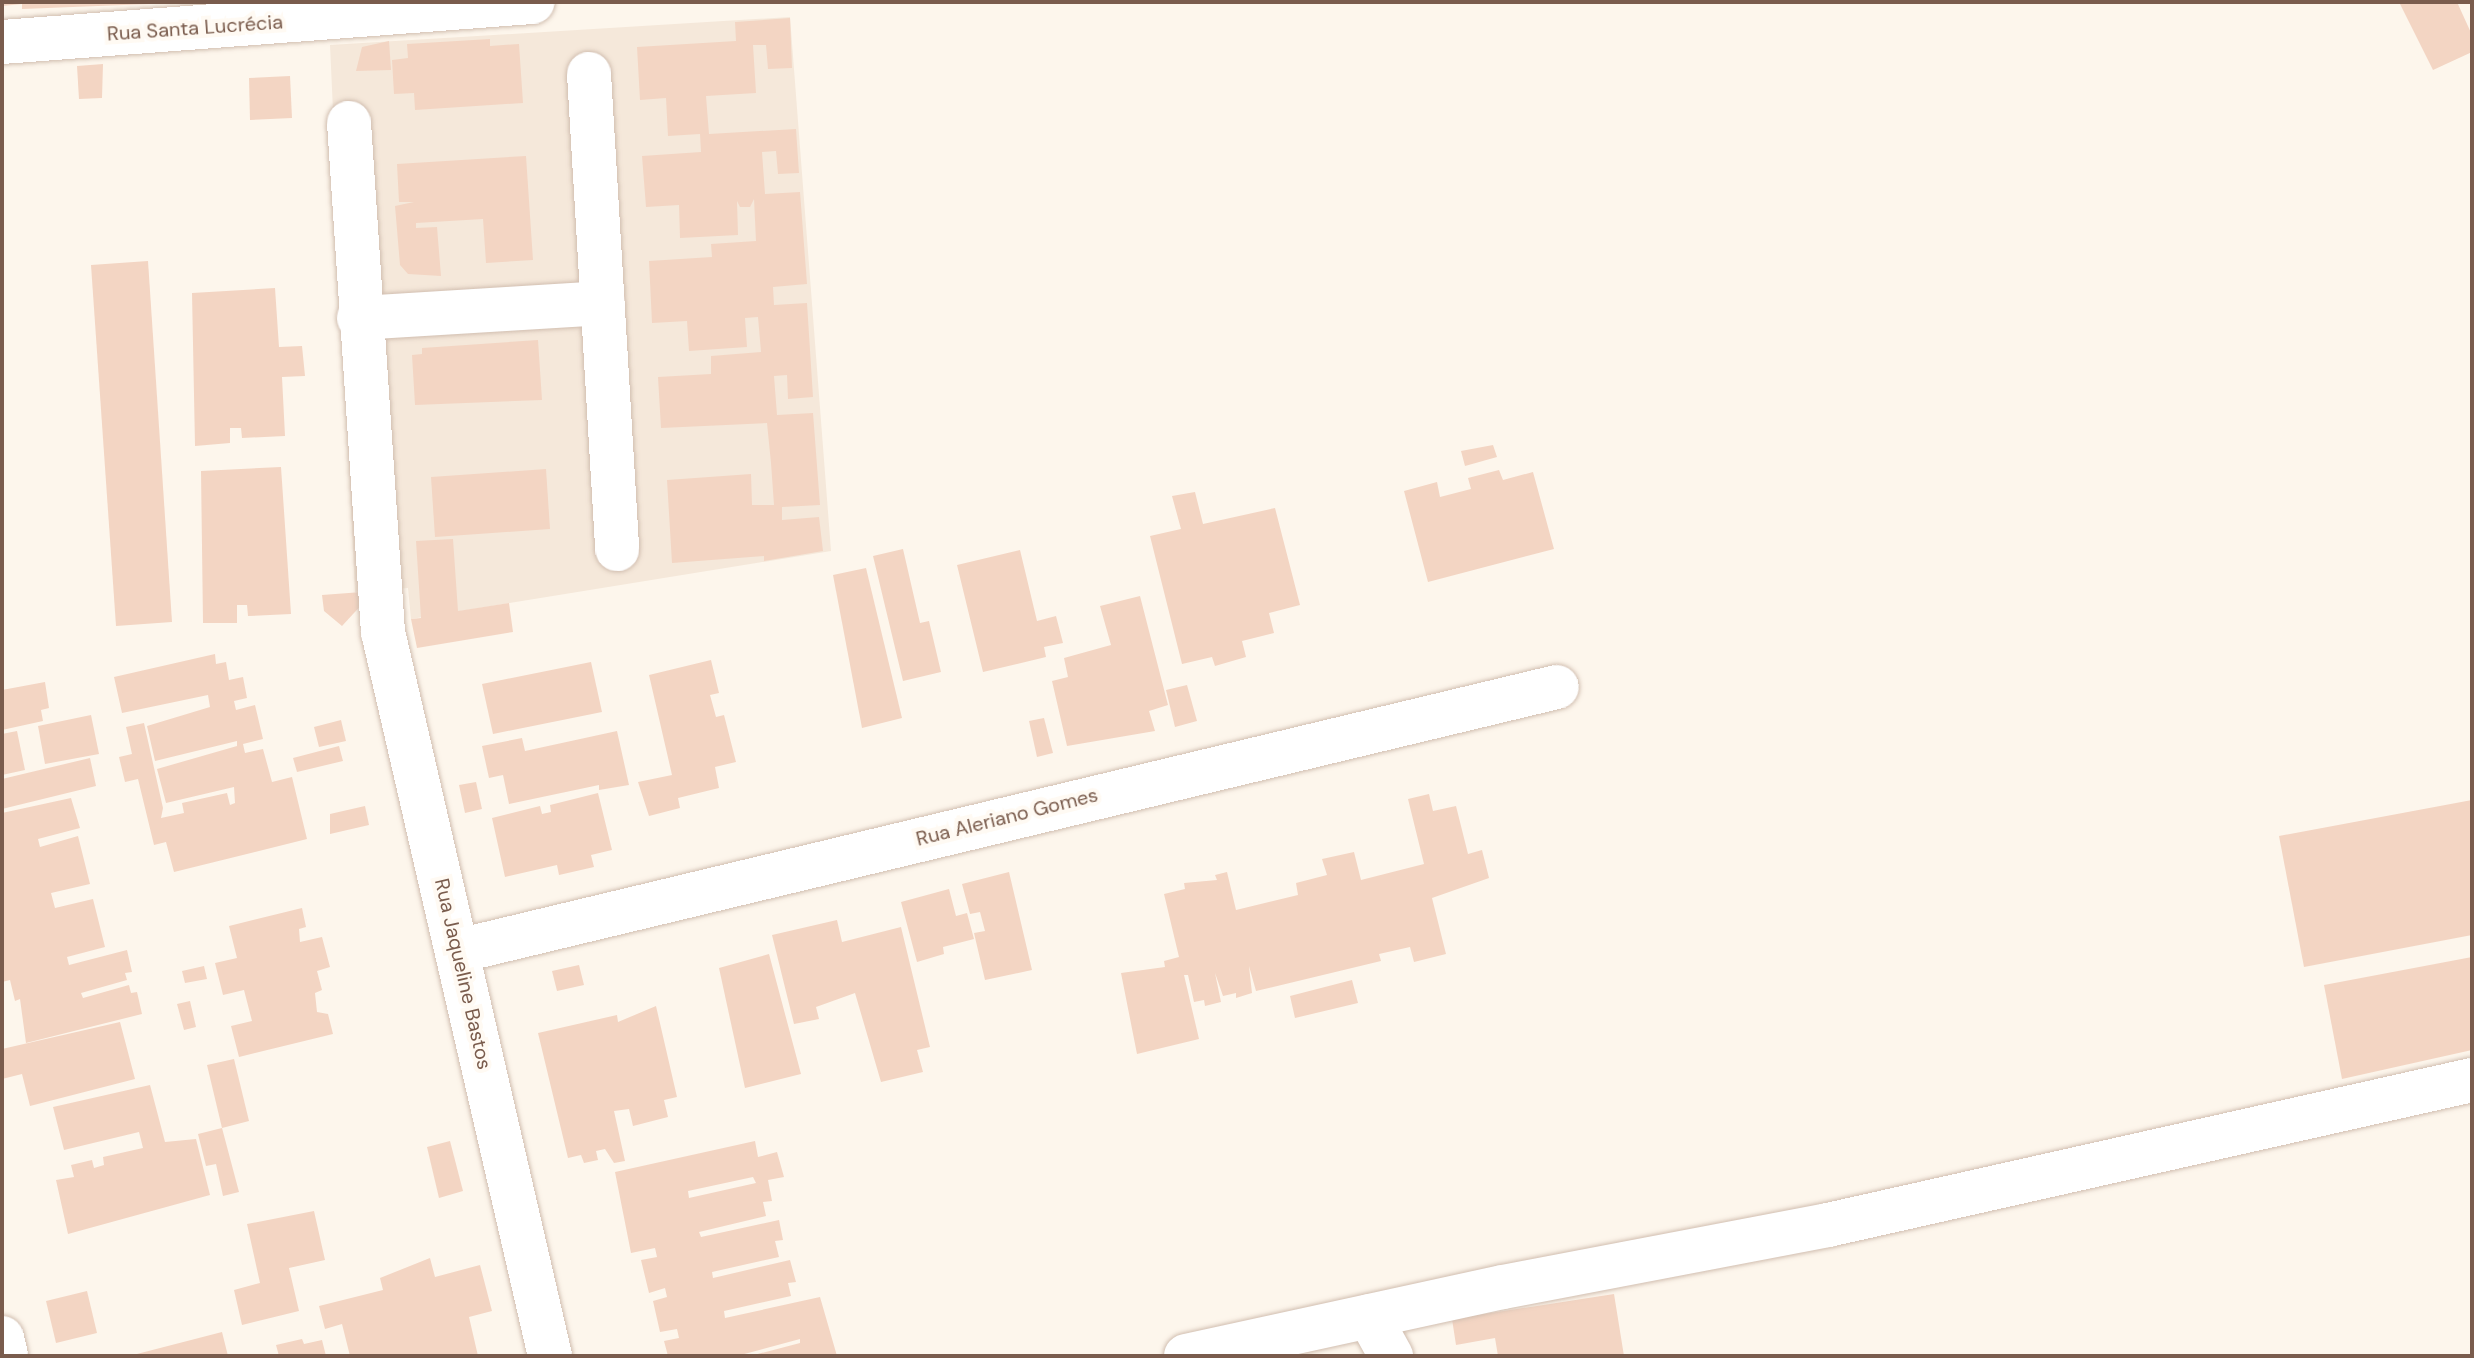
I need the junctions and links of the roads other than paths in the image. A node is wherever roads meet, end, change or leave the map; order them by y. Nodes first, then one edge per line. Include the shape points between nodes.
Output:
1 (532, 2) edge
2 (226, 14) edge
3 (2, 42) edge
4 (589, 74) dead end
5 (349, 123) dead end
6 (603, 303) junction
7 (359, 318) junction
8 (617, 549) dead end
9 (1557, 687) dead end
10 (458, 951) junction
11 (2472, 1080) edge
12 (1369, 1316) junction
13 (2, 1338) edge
14 (6, 1356) edge
15 (550, 1356) edge
16 (1186, 1356) edge
17 (1391, 1356) edge

1 - 2 street, Rua Santa Lucrécia
2 - 3 street, Rua Santa Lucrécia
4 - 6 street
5 - 7 street, Rua Jaqueline Bastos
6 - 7 street
6 - 8 street
7 - 10 street, Rua Jaqueline Bastos via 377,592
9 - 10 street, Rua Aleriano Gomes
10 - 15 street, Rua Jaqueline Bastos
11 - 12 street via 1828,1225
12 - 16 street
12 - 17 street
13 - 14 street

